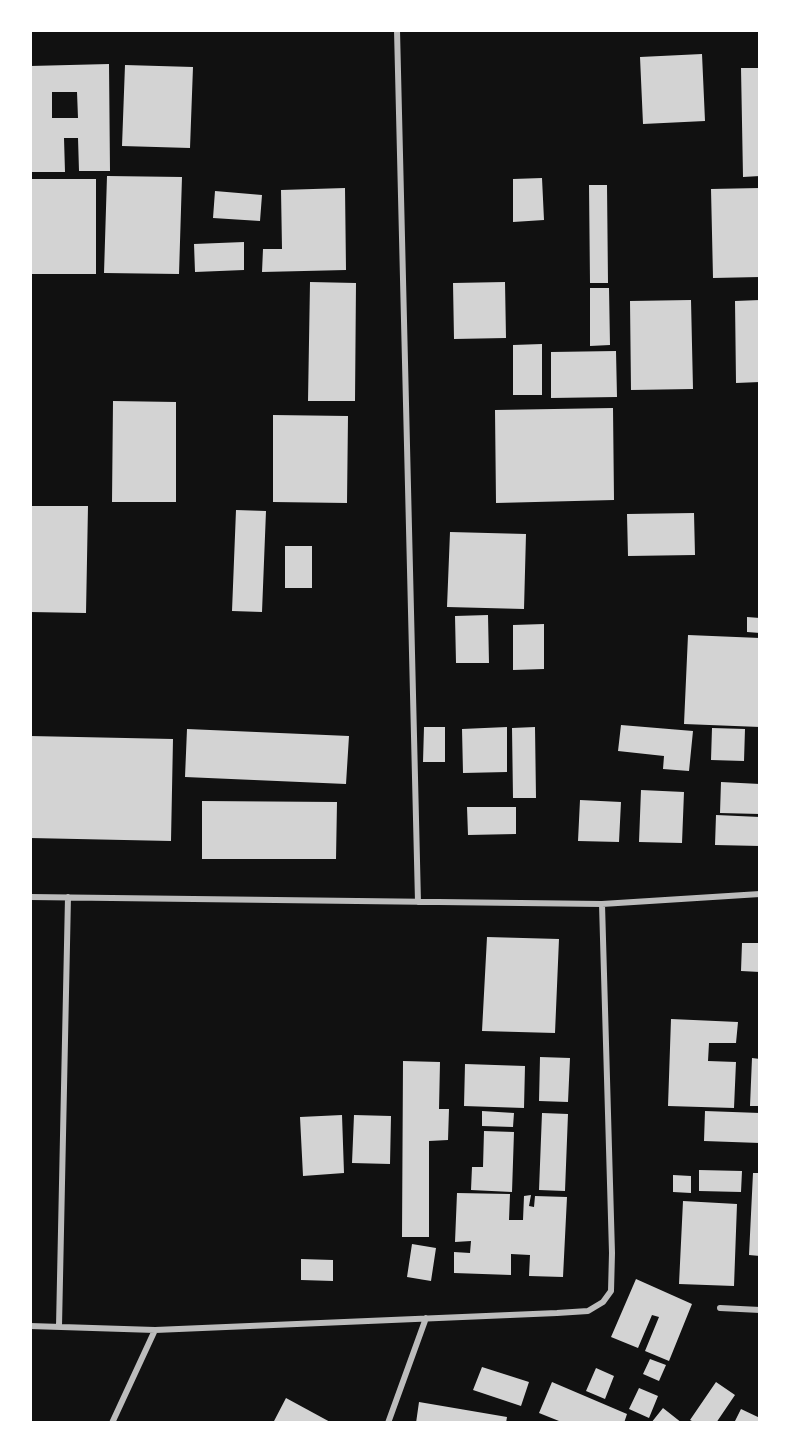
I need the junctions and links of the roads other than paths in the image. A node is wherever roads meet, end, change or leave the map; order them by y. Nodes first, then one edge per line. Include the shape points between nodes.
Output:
1 (397, 30) edge
2 (760, 894) edge
3 (30, 897) edge
4 (68, 897) junction
5 (418, 902) junction
6 (602, 904) junction
7 (720, 1308) dead end
8 (760, 1310) edge
9 (426, 1318) junction
10 (30, 1326) edge
11 (59, 1326) junction
12 (155, 1330) junction
13 (112, 1423) edge
14 (388, 1423) edge

1 - 5 street
2 - 6 street
3 - 4 street
4 - 5 street
4 - 11 street
5 - 6 street
6 - 9 street via 611,1291 603,1302 588,1311
7 - 8 street
9 - 12 street
9 - 14 street
10 - 11 street
11 - 12 street
12 - 13 street

